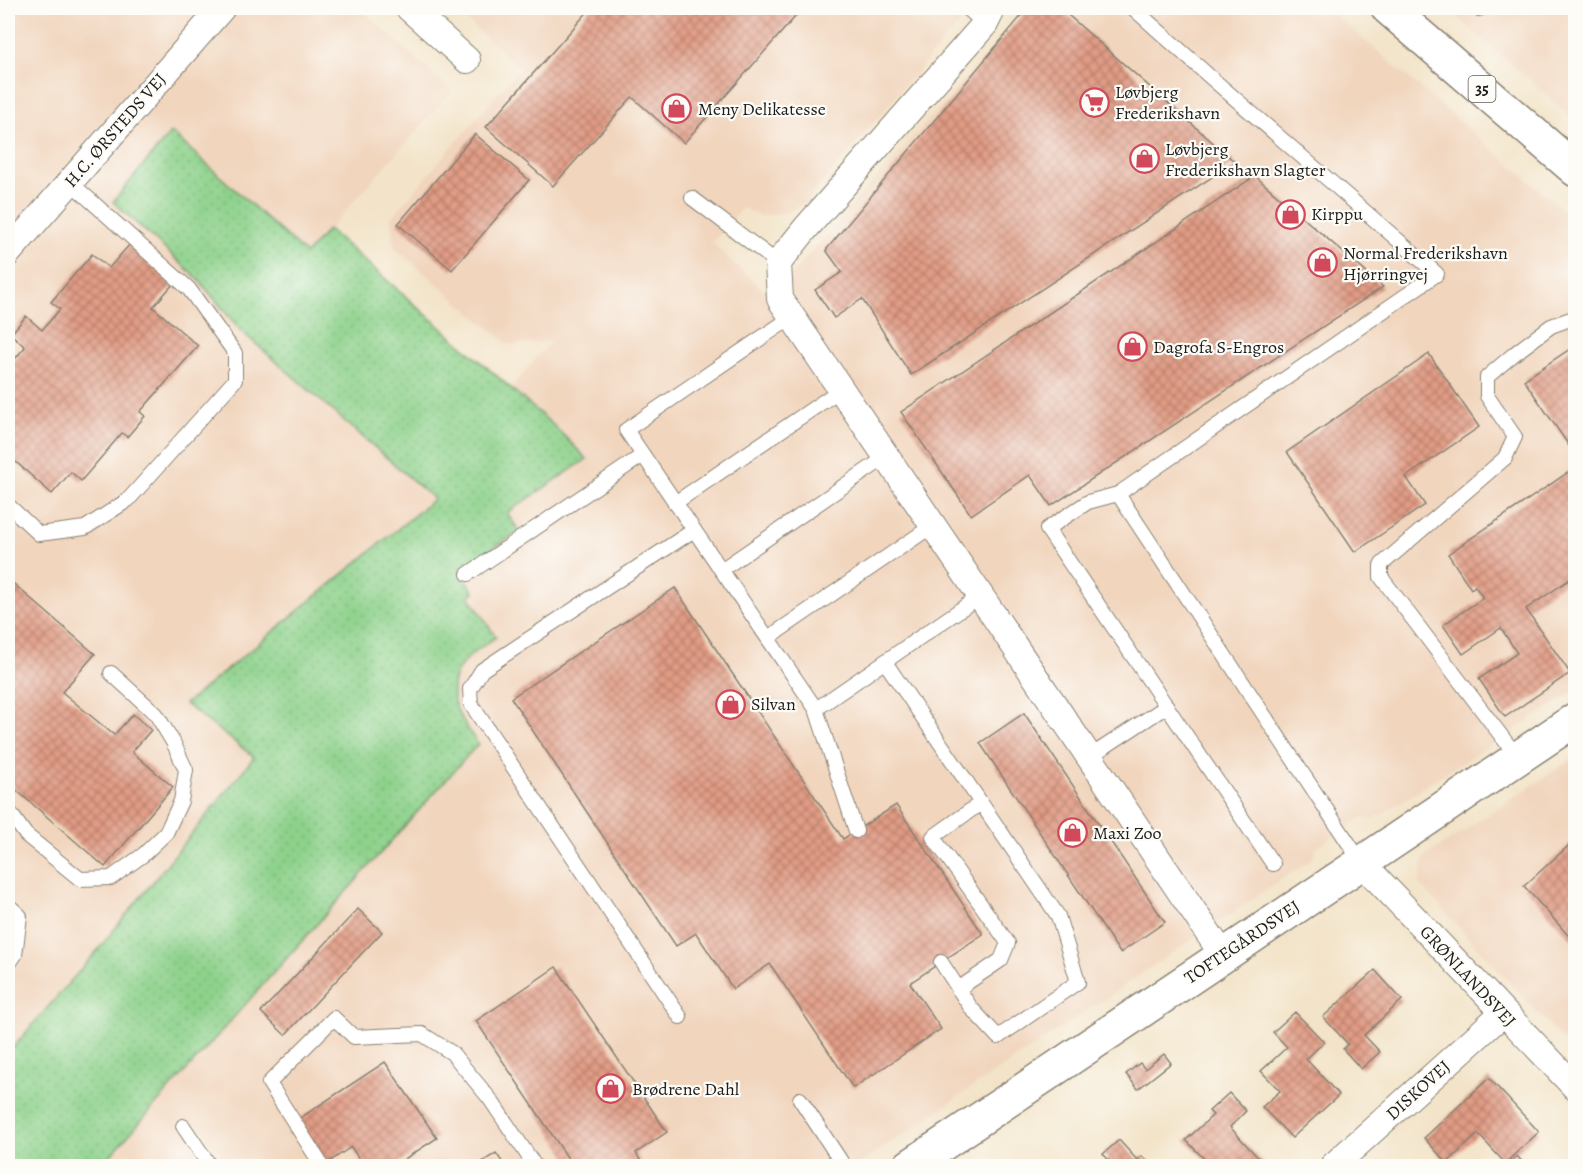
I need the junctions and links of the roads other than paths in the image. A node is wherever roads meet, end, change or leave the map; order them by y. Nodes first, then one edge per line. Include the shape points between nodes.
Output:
1 (222, 8) edge
2 (409, 8) edge
3 (1133, 8) edge
4 (1388, 8) edge
5 (1477, 8) edge
6 (1482, 8) edge
7 (982, 13) edge
8 (467, 60) dead end
9 (1575, 170) edge
10 (70, 182) junction
11 (692, 198) dead end
12 (8, 253) edge
13 (778, 263) junction
14 (792, 317) junction
15 (1575, 317) edge
16 (840, 390) junction
17 (643, 455) junction
18 (886, 457) junction
19 (1118, 494) junction
20 (675, 502) junction
21 (8, 505) edge
22 (932, 525) junction
23 (694, 530) junction
24 (721, 570) junction
25 (468, 574) dead end
26 (980, 596) junction
27 (768, 638) junction
28 (885, 662) junction
29 (111, 673) dead end
30 (1167, 706) junction
31 (816, 709) junction
32 (1575, 719) edge
33 (1089, 757) junction
34 (1518, 758) junction
35 (981, 803) junction
36 (8, 810) edge
37 (856, 831) dead end
38 (1361, 862) junction
39 (1274, 864) dead end
40 (8, 905) edge
41 (1223, 955) junction
42 (941, 962) dead end
43 (8, 964) edge
44 (958, 989) junction
45 (1503, 1013) junction
46 (680, 1017) dead end
47 (1575, 1088) edge
48 (800, 1099) dead end
49 (183, 1126) dead end
50 (319, 1161) dead end
51 (210, 1167) edge
52 (535, 1167) edge
53 (844, 1167) edge
54 (910, 1167) edge
55 (1333, 1167) edge

1 - 10 street, H.C. ØRSTEDS VEJ
2 - 8 street
3 - 19 lane via 1437,274
4 - 9 street, 35
5 - 6 lane
7 - 13 street
10 - 12 street, H.C. ØRSTEDS VEJ
10 - 21 lane via 189,289 235,353 235,380 128,500 85,528 39,534
11 - 13 lane
13 - 14 street via 780,299
14 - 16 street
14 - 17 lane via 626,430
15 - 34 lane via 1551,326 1487,376 1487,396 1515,437 1505,458 1381,565 1381,577
16 - 18 street
16 - 20 lane
17 - 20 lane
17 - 25 lane
18 - 22 street
18 - 24 lane
19 - 30 lane via 1088,502 1047,529
19 - 38 lane
20 - 23 lane
22 - 26 street
22 - 27 lane
23 - 24 lane
23 - 46 lane via 482,670 470,689 471,704
24 - 27 lane
26 - 28 lane
26 - 33 street
27 - 31 lane
28 - 31 lane
28 - 35 lane
29 - 36 lane via 156,714 186,770 181,801 166,833 111,878 80,879 26,835
30 - 33 lane
30 - 39 lane
31 - 37 lane
32 - 34 street, TOFTEGÅRDSVEJ
33 - 41 street
34 - 38 street, TOFTEGÅRDSVEJ
35 - 44 lane via 933,837 1008,943 1001,960
35 - 44 lane via 1058,916 1078,982 998,1037
38 - 41 street, TOFTEGÅRDSVEJ
38 - 45 street, GRØNLANDSVEJ
40 - 43 lane via 20,916 15,955
41 - 54 street, TOFTEGÅRDSVEJ
42 - 44 lane
45 - 47 street, GRØNLANDSVEJ
45 - 55 street, DISKOVEJ
48 - 53 lane
49 - 51 lane
50 - 52 lane via 268,1083 334,1018 354,1037 422,1034 452,1053 490,1099

